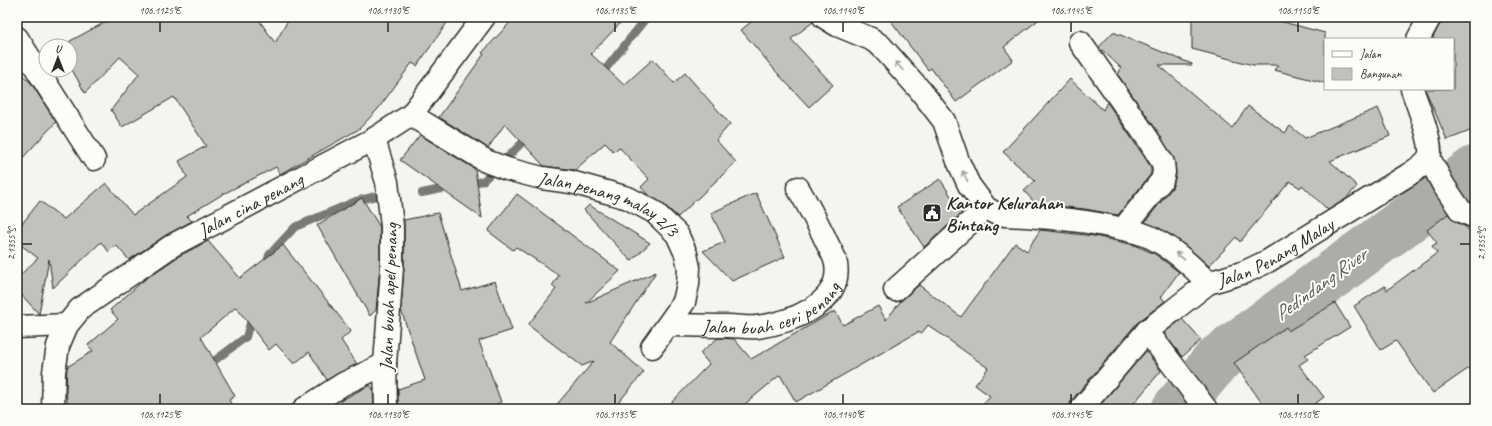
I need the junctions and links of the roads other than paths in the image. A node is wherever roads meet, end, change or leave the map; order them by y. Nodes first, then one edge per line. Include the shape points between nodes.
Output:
1 (484, 17) edge
2 (824, 17) edge
3 (1430, 17) edge
4 (17, 38) edge
5 (1419, 38) edge
6 (1080, 42) dead end
7 (1412, 90) edge
8 (410, 115) junction
9 (374, 139) junction
10 (1429, 158) junction
11 (94, 159) dead end
12 (798, 188) dead end
13 (986, 208) junction
14 (1468, 214) edge
15 (1123, 229) junction
16 (1208, 283) junction
17 (895, 290) dead end
18 (668, 324) junction
19 (67, 325) junction
20 (17, 327) edge
21 (1148, 331) junction
22 (652, 347) dead end
23 (385, 364) junction
24 (1205, 408) edge
25 (53, 409) edge
26 (304, 409) edge
27 (386, 409) edge
28 (1081, 409) edge

1 - 8 street, Jalan cina penang
13 -> 2 street via 969,185 944,121 920,90 881,46
3 - 5 street
4 - 11 street
6 - 15 street via 1163,164 1162,180
7 - 10 street via 1431,146
8 - 9 street, Jalan cina penang
8 - 18 street, Jalan penang malay 2/3 via 486,161 542,178 571,182 628,198 654,212 677,234 689,268 684,302
9 - 19 street, Jalan cina penang via 173,245 80,309
9 - 23 street, Jalan buah apel penang via 387,182 392,226 392,267
10 - 14 street via 1444,186
10 - 16 street, Jalan Penang Malay via 1408,175 1268,261 1245,272
12 - 18 street, Jalan buah ceri penang via 836,262 835,283 822,302 805,313 781,322 756,327
13 - 15 street via 1005,215 1078,220
13 - 17 street
16 -> 15 street via 1173,251 1152,238
16 - 21 street, Jalan Penang Malay
18 - 22 street, Jalan penang malay 2/3
19 - 20 street
19 - 25 street, Jalan cina penang via 58,346
21 - 24 street
21 - 28 street, Jalan Penang Malay
23 - 26 street via 343,384
23 - 27 street, Jalan buah apel penang

